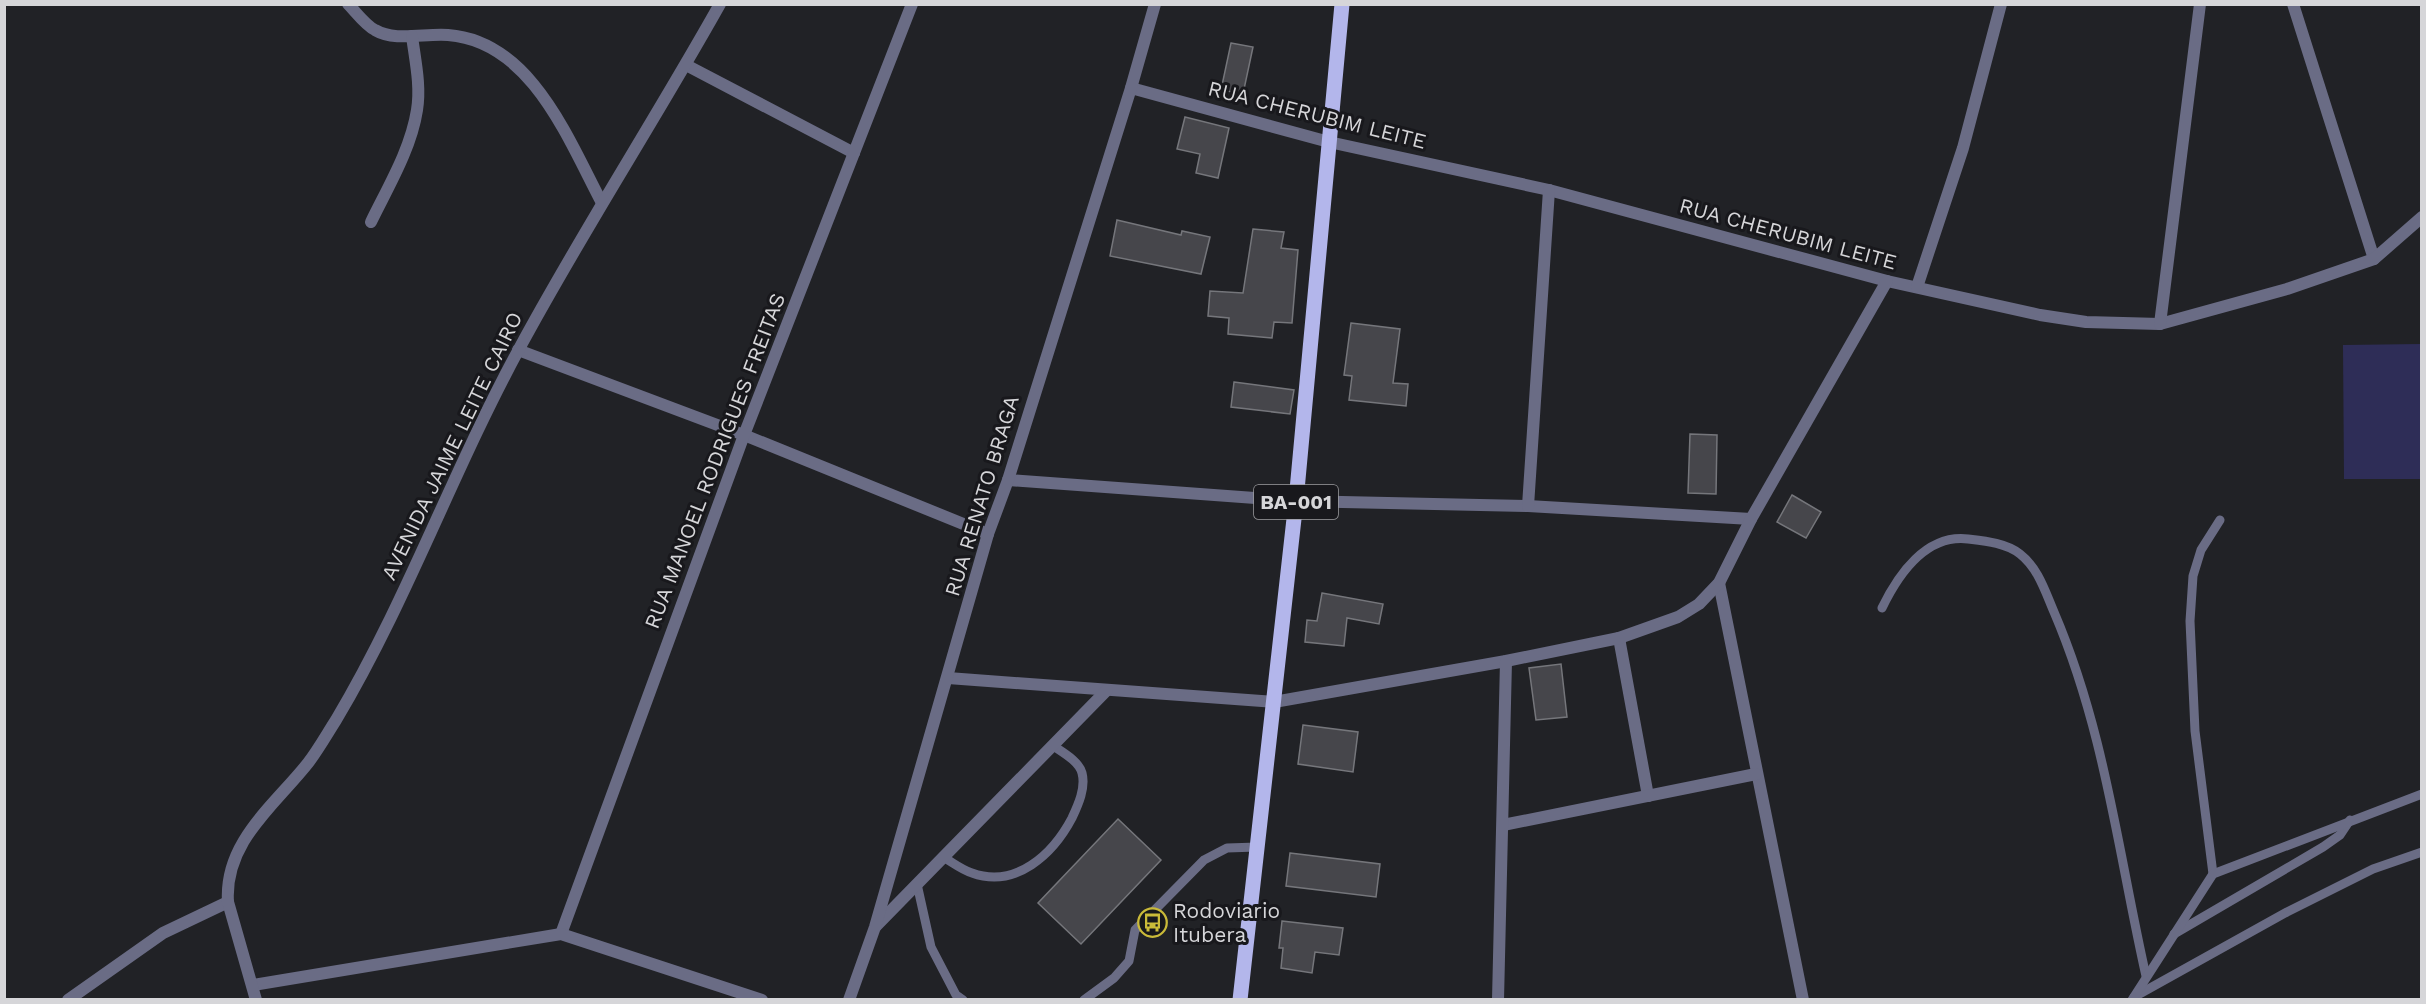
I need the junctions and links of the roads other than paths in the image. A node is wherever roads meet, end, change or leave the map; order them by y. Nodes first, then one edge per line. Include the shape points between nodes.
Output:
1 (348, 4) edge
2 (720, 4) edge
3 (912, 4) edge
4 (1155, 4) edge
5 (1342, 4) edge
6 (2001, 4) edge
7 (2200, 4) edge
8 (2293, 4) edge
9 (412, 36) junction
10 (686, 65) junction
11 (1131, 88) junction
12 (1329, 142) junction
13 (854, 153) junction
14 (1549, 190) junction
15 (602, 203) junction
16 (2421, 217) edge
17 (371, 222) dead end
18 (2374, 259) junction
19 (1887, 281) junction
20 (1917, 287) junction
21 (2160, 324) junction
22 (518, 350) junction
23 (744, 435) junction
24 (1008, 480) junction
25 (1296, 501) junction
26 (1528, 506) junction
27 (1751, 519) junction
28 (2220, 520) dead end
29 (988, 534) junction
30 (1719, 583) junction
31 (1882, 608) dead end
32 (1619, 638) junction
33 (1506, 661) junction
34 (948, 678) junction
35 (1107, 690) junction
36 (1274, 702) junction
37 (1052, 745) junction
38 (1756, 774) junction
39 (2421, 794) edge
40 (1648, 796) junction
41 (2351, 819) junction
42 (1503, 825) junction
43 (1257, 847) junction
44 (2421, 852) edge
45 (943, 857) junction
46 (2212, 874) junction
47 (917, 884) junction
48 (228, 902) junction
49 (875, 927) junction
50 (561, 934) junction
51 (2172, 936) junction
52 (2146, 976) junction
53 (253, 985) junction
54 (2133, 998) edge
55 (68, 999) edge
56 (256, 999) edge
57 (762, 999) edge
58 (849, 999) edge
59 (963, 999) edge
60 (1084, 999) edge
61 (1240, 999) edge
62 (1498, 999) edge
63 (1803, 999) edge

1 - 9 street via 375,30
2 - 10 street, AVENIDA JAIME LEITE CAIRO
3 - 13 street, RUA MANOEL RODRIGUES FREITAS
4 - 11 street, RUA RENATO BRAGA
5 - 12 main road, BA-001
6 - 20 street via 1963,148
7 - 21 street
8 - 18 street
9 - 15 street via 448,35 475,41 519,68 540,93
9 - 17 street via 418,77 417,110 404,150
10 - 13 street
10 - 15 street, AVENIDA JAIME LEITE CAIRO
11 - 12 street, RUA CHERUBIM LEITE
11 - 24 street, RUA RENATO BRAGA
12 - 14 street, RUA CHERUBIM LEITE
12 - 25 main road, BA-001
13 - 23 street, RUA MANOEL RODRIGUES FREITAS
14 - 19 street, RUA CHERUBIM LEITE
14 - 26 street
15 - 22 street, AVENIDA JAIME LEITE CAIRO
16 - 18 street, RUA CHERUBIM LEITE
18 - 21 street, RUA CHERUBIM LEITE via 2287,289
19 - 20 street, RUA CHERUBIM LEITE
19 - 27 street
20 - 21 street, RUA CHERUBIM LEITE via 2040,315 2120,325
22 - 23 street
22 - 48 street, AVENIDA JAIME LEITE CAIRO via 378,642 336,720 309,761 247,833 232,861
23 - 29 street
23 - 50 street, RUA MANOEL RODRIGUES FREITAS
24 - 25 street
24 - 29 street, RUA RENATO BRAGA
25 - 26 street
25 - 36 main road, BA-001
26 - 27 street
27 - 30 street
28 - 46 lane via 2201,550 2193,576 2190,621 2195,731
29 - 34 street, RUA RENATO BRAGA
30 - 32 street via 1699,604 1678,617
30 - 38 street
31 - 52 lane via 1905,567 1945,542 1964,538 1992,542 2019,553 2034,569 2062,631 2103,757
32 - 33 street
32 - 40 street
33 - 36 street
33 - 42 street
34 - 35 street
34 - 49 street, RUA RENATO BRAGA
35 - 36 street
35 - 37 street
36 - 43 main road, BA-001
37 - 45 street
37 - 45 lane via 1082,771 1084,783 1061,838 1042,858 1010,875 990,876 972,873
38 - 40 street
38 - 63 street
39 - 41 lane
40 - 42 street
41 - 46 lane
41 - 51 lane via 2323,847
42 - 62 street
43 - 60 lane via 1227,848 1204,860 1135,930 1129,961 1114,978
43 - 61 main road, BA-001
44 - 54 lane via 2373,869
45 - 47 street
46 - 51 lane
47 - 49 street
47 - 59 lane via 931,947 956,995
48 - 53 street
48 - 55 street via 163,933
49 - 58 street, RUA RENATO BRAGA
50 - 53 street
50 - 57 street
51 - 52 lane
52 - 54 lane
53 - 56 street

